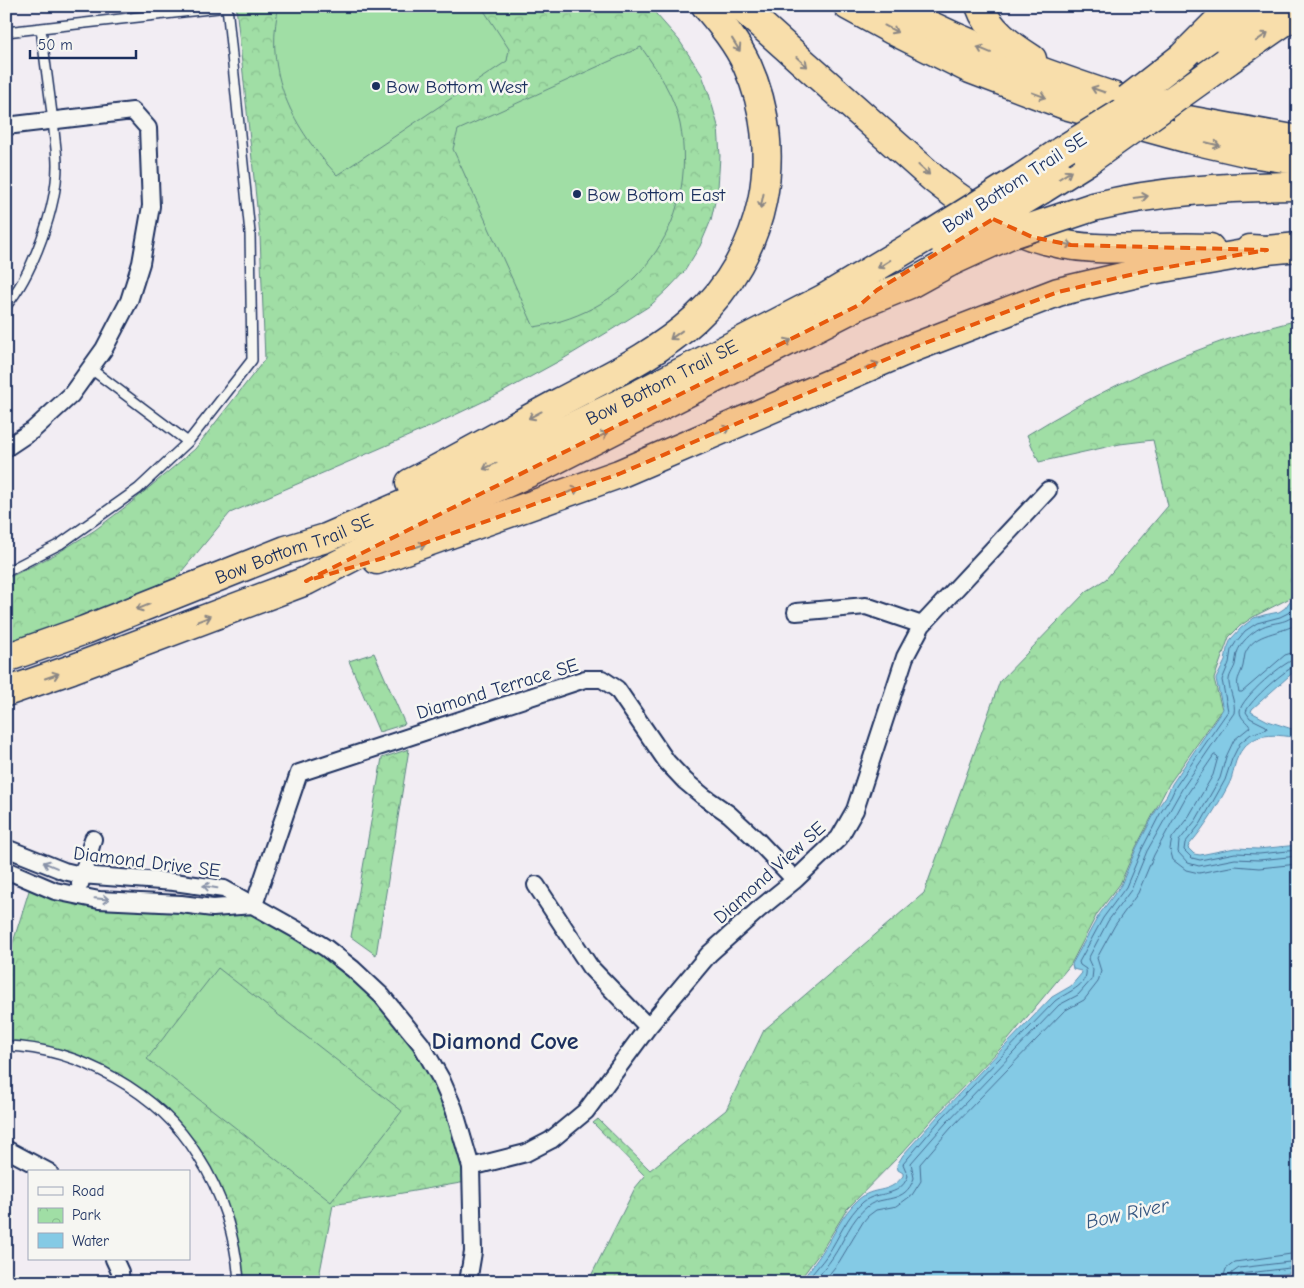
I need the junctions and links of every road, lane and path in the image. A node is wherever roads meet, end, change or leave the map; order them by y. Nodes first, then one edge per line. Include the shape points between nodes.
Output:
1 (227, 6) edge
2 (706, 6) edge
3 (740, 6) edge
4 (848, 6) edge
5 (890, 6) edge
6 (980, 6) edge
7 (1229, 6) edge
8 (1266, 6) edge
9 (1298, 12) edge
10 (41, 28) junction
11 (6, 32) edge
12 (1203, 61) junction
13 (1063, 78) junction
14 (53, 121) junction
15 (6, 126) edge
16 (1298, 140) edge
17 (1298, 160) edge
18 (1031, 184) junction
19 (1298, 186) edge
20 (1298, 247) edge
21 (939, 250) junction
22 (1267, 250) junction
23 (6, 306) edge
24 (91, 369) junction
25 (188, 442) junction
26 (6, 448) edge
27 (1048, 490) dead end
28 (286, 550) junction
29 (6, 572) edge
30 (306, 580) junction
31 (796, 612) dead end
32 (922, 625) junction
33 (6, 658) edge
34 (6, 692) edge
35 (93, 838) dead end
36 (6, 848) edge
37 (6, 870) edge
38 (82, 875) junction
39 (795, 880) junction
40 (536, 885) dead end
41 (78, 896) junction
42 (254, 905) junction
43 (648, 1027) junction
44 (6, 1046) edge
45 (6, 1149) edge
46 (471, 1167) junction
47 (46, 1170) edge
48 (114, 1260) edge
49 (121, 1282) edge
50 (239, 1282) edge
51 (468, 1282) edge

1 - 10 lane
1 - 25 lane via 250,232 252,360
2 -> 28 highway via 747,64 761,104 767,143 767,168 759,213 743,256 721,291 697,318 635,362 465,455 316,530
3 -> 22 highway via 934,179 1005,226 1032,237 1094,248
4 -> 17 highway via 970,69 1065,104 1250,153
13 -> 5 highway via 983,50
6 - 13 highway via 982,13 1008,43
7 - 12 highway via 1219,20
8 - 12 highway
12 -> 9 highway
10 - 11 lane
10 - 14 lane
12 - 18 highway, Bow Bottom Trail SE, bridge via 1061,151
18 -> 12 highway, bridge via 1088,160
16 -> 13 highway via 1196,122
14 - 15 street
14 - 23 lane via 57,165 53,200 29,270
14 - 24 street via 133,111 148,128 151,206 141,263 119,323
18 - 21 highway, bridge
21 -> 19 highway, Bow Bottom Trail SE, bridge via 1009,235 1125,199 1193,190
20 - 22 highway
21 -> 28 highway, Bow Bottom Trail SE via 823,298 641,393 485,469 326,538
30 -> 21 highway, Bow Bottom Trail SE via 558,458 861,304 876,290
30 -> 22 highway via 380,559 619,474 916,348 1058,292 1151,270
24 - 25 lane
24 - 26 street via 71,395 34,430
25 - 29 lane via 138,489 60,544
27 - 32 street, Diamond View SE
28 -> 33 highway, Bow Bottom Trail SE
34 -> 30 highway, Bow Bottom Trail SE
31 - 32 street via 866,606
32 - 39 street, Diamond View SE via 906,657 855,810 839,838
35 - 38 street
38 -> 36 street, Diamond Drive SE
37 - 41 street, Diamond Drive SE via 55,891
38 - 41 street
42 -> 38 street, Diamond Drive SE via 224,889
39 - 42 street, Diamond Terrace SE via 729,814 679,775 617,689 602,680 585,679 299,773
39 - 43 street, Diamond View SE via 709,954
40 - 43 street via 590,967
41 -> 42 street, Diamond Drive SE via 213,908
42 - 46 street, Diamond Drive SE via 340,959 382,996 402,1019 442,1079
43 - 46 street, Diamond View SE via 586,1111 551,1140 526,1153
44 - 50 lane via 28,1046 90,1065 139,1094 162,1112 198,1155 215,1188 230,1226
45 - 47 street
46 - 51 street, Diamond Drive SE via 473,1252
48 - 49 street

